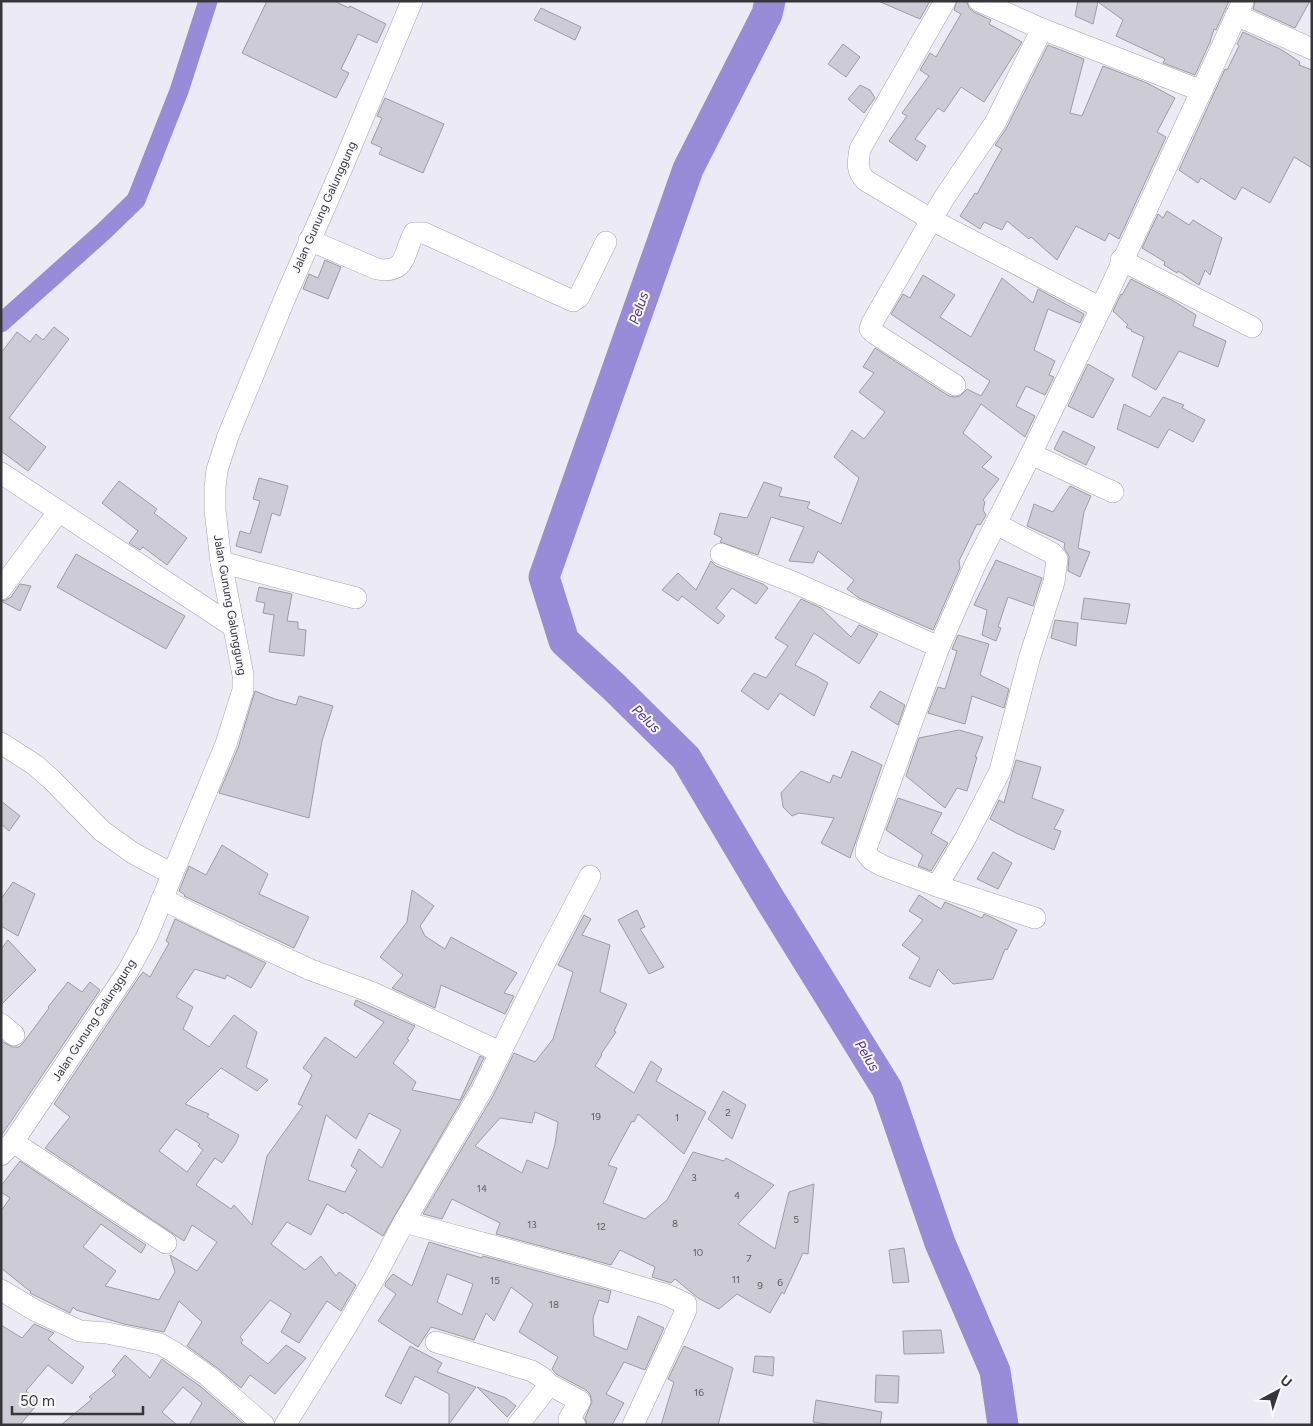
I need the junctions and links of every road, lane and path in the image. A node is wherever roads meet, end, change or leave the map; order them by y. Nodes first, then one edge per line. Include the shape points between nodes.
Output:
1 (412, 1) edge
2 (945, 1) edge
3 (979, 1) edge
4 (1239, 8) edge
5 (1042, 29) junction
6 (1312, 49) edge
7 (1202, 91) junction
8 (932, 220) junction
9 (309, 240) junction
10 (606, 242) dead end
11 (1121, 260) junction
12 (1100, 308) junction
13 (1252, 326) dead end
14 (955, 385) dead end
15 (1031, 454) junction
16 (1, 472) edge
17 (1113, 492) dead end
18 (59, 511) junction
19 (996, 524) junction
20 (720, 554) dead end
21 (221, 562) junction
22 (1, 589) edge
23 (356, 598) dead end
24 (234, 627) junction
25 (939, 648) junction
26 (1, 742) edge
27 (172, 874) junction
28 (590, 876) dead end
29 (937, 886) junction
30 (162, 899) junction
31 (1035, 918) dead end
32 (500, 1052) junction
33 (7, 1148) edge
34 (404, 1222) junction
35 (166, 1243) dead end
36 (1, 1290) edge
37 (436, 1342) dead end
38 (548, 1384) junction
39 (264, 1425) edge
40 (285, 1425) edge
41 (518, 1425) edge
42 (576, 1425) edge
43 (633, 1425) edge

1 - 9 street, Jalan Gunung Galunggung
2 - 8 street via 860,149 857,166 865,180
3 - 5 street
4 - 6 street
4 - 7 street
5 - 7 street
5 - 8 street via 995,123
7 - 11 street
8 - 12 street
8 - 14 street via 870,329
9 - 10 street via 386,271 398,268 404,261 414,233 424,233 572,301 579,297
9 - 21 street, Jalan Gunung Galunggung via 221,457 215,488
11 - 12 street
11 - 13 street
12 - 15 street
15 - 17 street
15 - 19 street
16 - 18 street
18 - 22 street
18 - 24 street
19 - 25 street
19 - 29 street via 1052,553 1057,559 1054,582 1030,656 1000,772
20 - 25 street via 793,582
21 - 23 street
21 - 24 street, Jalan Gunung Galunggung
24 - 27 street, Jalan Gunung Galunggung via 243,690 226,744
25 - 29 street via 866,853 883,866
26 - 27 street via 51,779 102,831 133,853
27 - 30 street, Jalan Gunung Galunggung
28 - 32 street
29 - 31 street
30 - 32 street via 311,970 371,992
30 - 33 street, Jalan Gunung Galunggung via 128,971
32 - 34 street via 482,1090
33 - 35 street
34 - 40 street via 374,1279
34 - 43 street via 590,1272 667,1295 686,1304
36 - 39 street via 80,1331 160,1344 208,1376
37 - 38 street via 532,1371
38 - 41 street
38 - 42 street via 580,1401 569,1419

